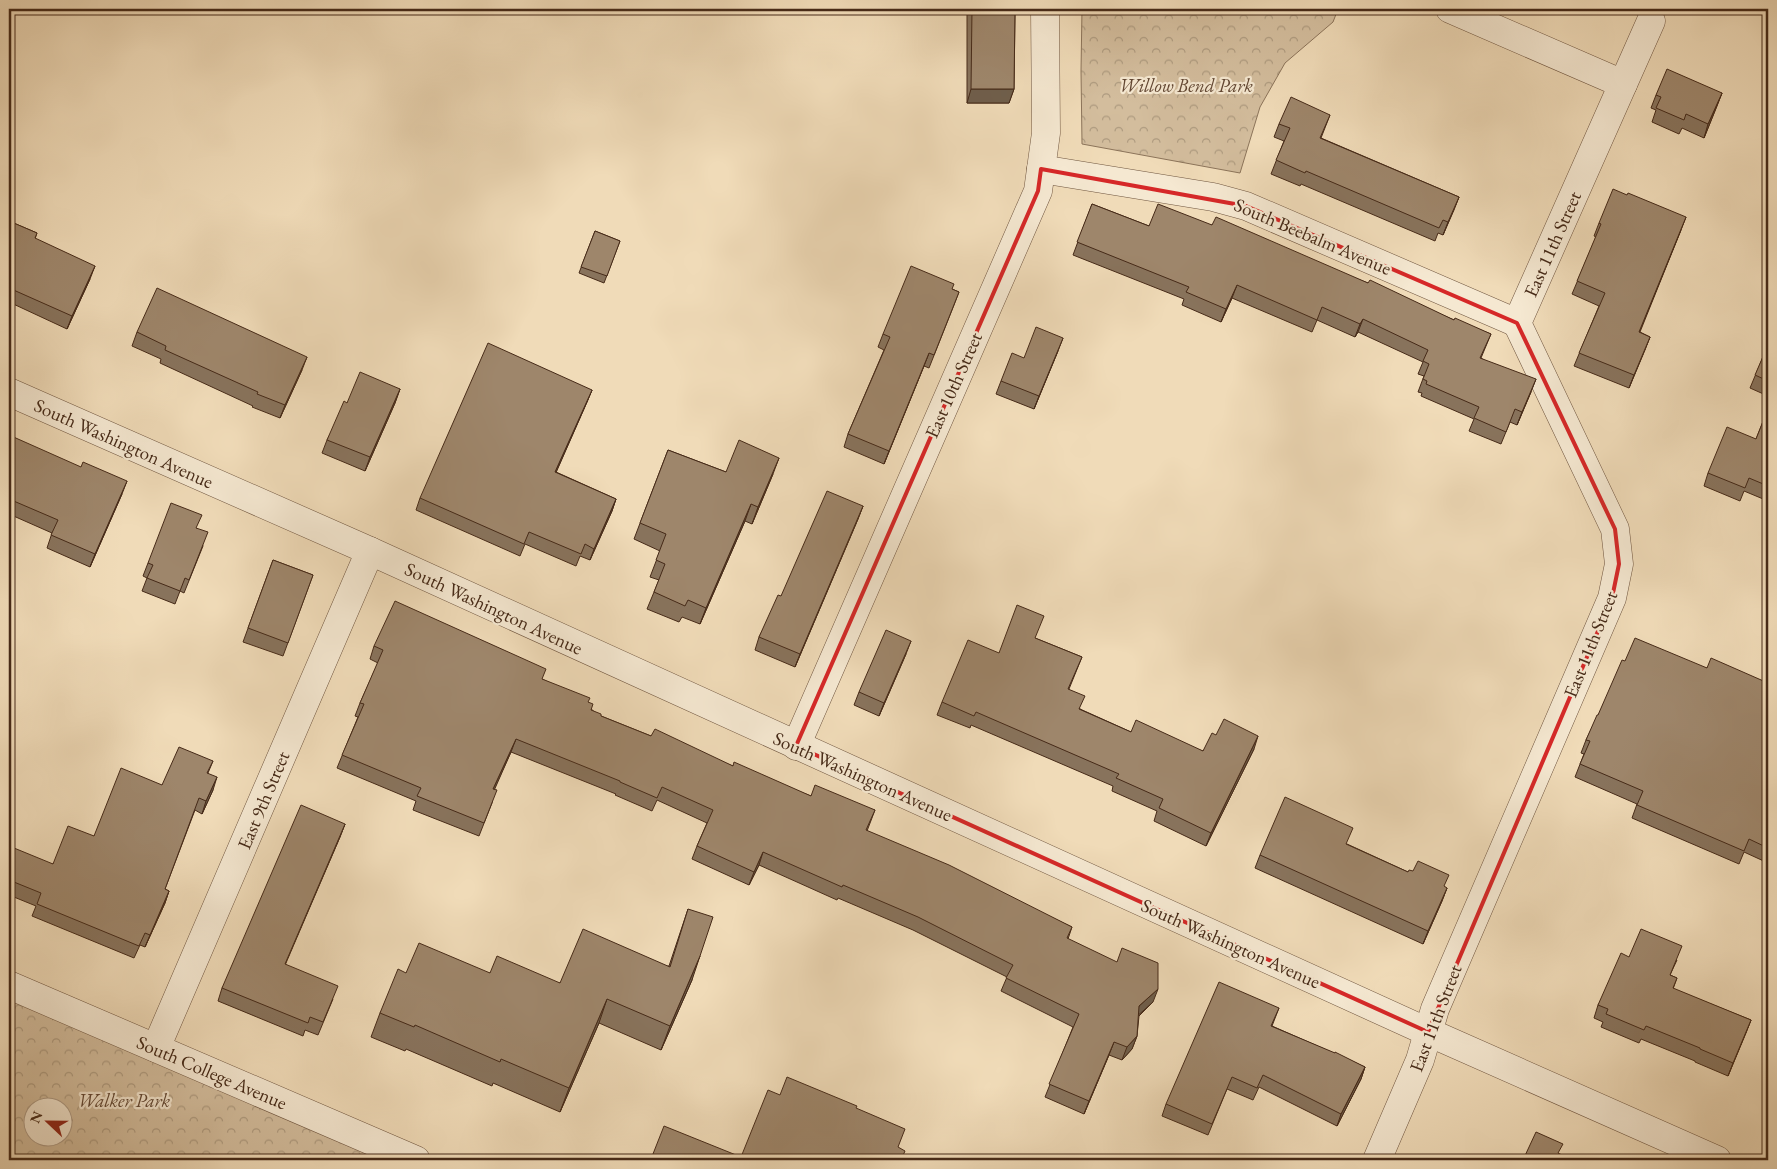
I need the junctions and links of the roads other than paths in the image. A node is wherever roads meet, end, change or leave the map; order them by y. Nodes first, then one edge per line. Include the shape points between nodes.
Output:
1 (1045, 9) edge
2 (1450, 9) edge
3 (1651, 21) dead end
4 (1623, 84) junction
5 (1041, 169) junction
6 (1517, 324) junction
7 (9, 392) edge
8 (370, 551) junction
9 (796, 746) junction
10 (9, 985) edge
11 (1428, 1032) junction
12 (156, 1048) junction
13 (416, 1160) edge
14 (1377, 1160) edge
15 (1717, 1160) edge

1 - 5 street, East 10th Street via 1046,133
2 - 4 street
3 - 4 street, East 11th Street
4 - 6 street, East 11th Street
5 - 6 street, South Beebalm Avenue via 1213,197 1246,206
5 - 9 street, East 10th Street via 1038,191
6 - 11 street, East 11th Street via 1614,529 1619,564 1612,598 1435,1008
7 - 8 street, South Washington Avenue
8 - 9 street, South Washington Avenue
8 - 12 street, East 9th Street
9 - 11 street, South Washington Avenue
10 - 12 street, South College Avenue
11 - 14 street, East 11th Street via 1420,1060
11 - 15 street, South Washington Avenue
12 - 13 street, South College Avenue

